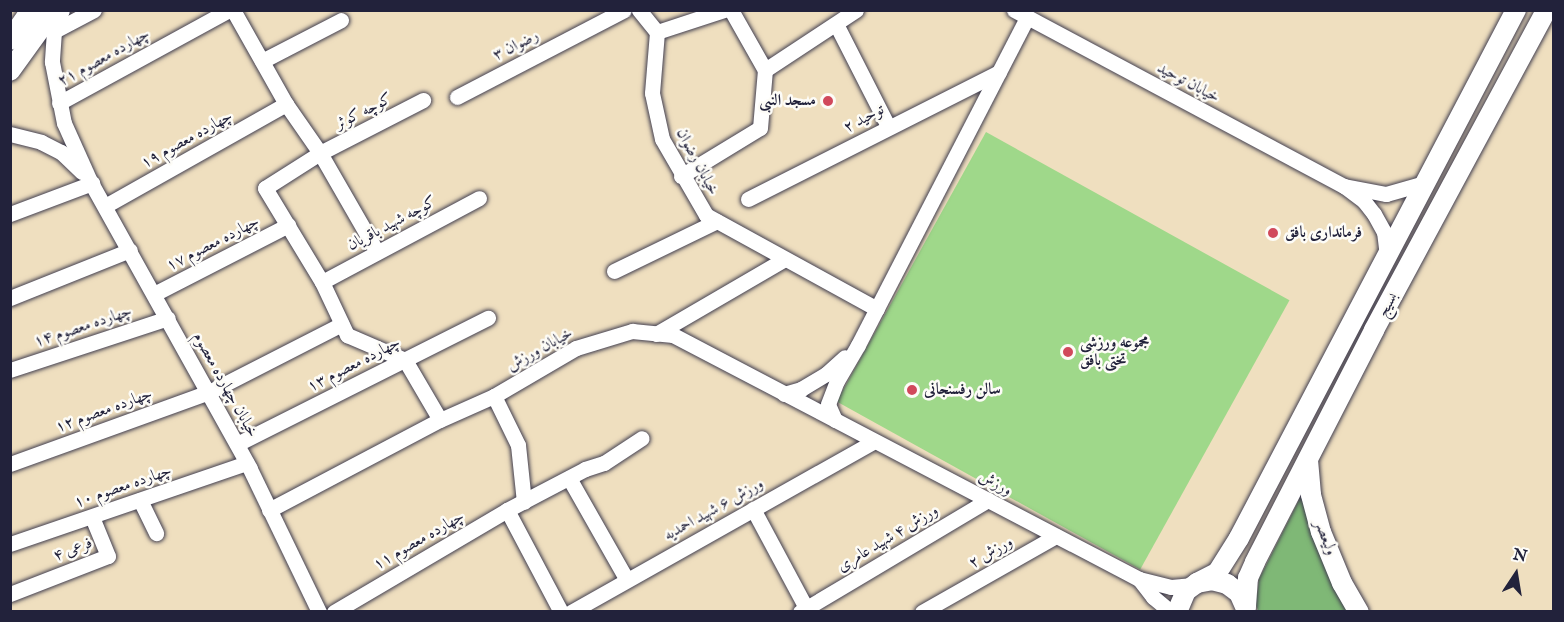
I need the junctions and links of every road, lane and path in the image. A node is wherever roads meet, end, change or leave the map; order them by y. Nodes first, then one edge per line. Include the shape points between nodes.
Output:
1 (31, 10) edge
2 (54, 10) edge
3 (62, 10) edge
4 (94, 10) edge
5 (624, 10) edge
6 (639, 10) edge
7 (724, 10) edge
8 (731, 10) edge
9 (856, 10) edge
10 (1516, 10) edge
11 (1546, 10) edge
12 (235, 12) edge
13 (1020, 14) edge
14 (341, 20) dead end
15 (836, 24) junction
16 (54, 31) junction
17 (657, 32) junction
18 (10, 39) edge
19 (262, 61) junction
20 (10, 70) edge
21 (765, 70) junction
22 (999, 72) junction
23 (457, 98) dead end
24 (423, 100) dead end
25 (59, 103) junction
26 (286, 104) junction
27 (888, 126) junction
28 (10, 134) edge
29 (320, 153) junction
30 (681, 176) junction
31 (91, 182) junction
32 (1425, 183) junction
33 (1344, 186) junction
34 (479, 198) dead end
35 (748, 199) dead end
36 (105, 206) junction
37 (10, 214) edge
38 (717, 221) junction
39 (288, 225) junction
40 (130, 250) junction
41 (378, 252) junction
42 (1387, 256) junction
43 (785, 259) junction
44 (614, 271) dead end
45 (322, 282) junction
46 (154, 294) junction
47 (10, 298) edge
48 (877, 309) junction
49 (168, 318) junction
50 (488, 318) dead end
51 (1353, 320) junction
52 (342, 324) junction
53 (1374, 330) junction
54 (656, 334) junction
55 (858, 345) junction
56 (405, 360) junction
57 (10, 370) edge
58 (1326, 373) junction
59 (1346, 385) junction
60 (209, 392) junction
61 (784, 394) junction
62 (494, 396) junction
63 (440, 420) junction
64 (835, 420) junction
65 (642, 438) dead end
66 (874, 441) junction
67 (237, 444) junction
68 (1308, 459) junction
69 (247, 463) junction
70 (10, 464) edge
71 (569, 478) junction
72 (140, 500) junction
73 (988, 500) junction
74 (524, 502) junction
75 (753, 509) junction
76 (269, 510) junction
77 (507, 510) junction
78 (92, 517) junction
79 (156, 533) dead end
80 (1056, 536) junction
81 (10, 544) edge
82 (1139, 579) junction
83 (627, 580) junction
84 (1195, 584) junction
85 (10, 594) edge
86 (946, 606) edge
87 (1246, 609) edge
88 (803, 610) edge
89 (570, 611) edge
90 (319, 612) edge
91 (334, 612) edge
92 (922, 612) edge
93 (1171, 612) edge
94 (1177, 612) edge
95 (1359, 612) edge

1 - 18 main road
2 - 20 main road
3 - 16 street
4 - 16 street
5 - 23 street, رضوان ۳
6 - 17 street
7 - 17 street
8 - 21 street
9 - 15 street
10 - 32 main road, بسیج
11 - 53 main road, بسیج
12 - 19 street
12 - 25 street, چهارده معصوم ۲۱
13 - 22 street
13 - 33 street, خیابان توحید
14 - 19 street
15 - 21 street
15 - 27 street
16 - 25 street via 52,62
17 - 30 street, خیابان رضوان via 652,93 662,139
19 - 26 street
21 - 30 street via 760,128
22 - 27 street, توحید ۲
22 - 48 street
24 - 29 street, کوچه کوثر
25 - 31 street
26 - 29 street
26 - 36 street, چهارده معصوم ۱۹
27 - 35 street, توحید ۲
28 - 31 street via 60,152
29 - 39 street, کوچه کوثر via 265,188
29 - 41 street
30 - 38 street, خیابان رضوان via 706,215
31 - 36 street, خیابان چهارده معصوم
31 - 37 street
32 - 33 street via 1386,194
32 - 42 main road, بسیج
33 - 42 street via 1374,214 1384,232
34 - 41 street, کوچه شهید باقریان
36 - 40 street, خیابان چهارده معصوم
38 - 43 street, خیابان رضوان
38 - 44 street
39 - 45 street
39 - 46 street, چهارده معصوم ۱۷
40 - 46 street, خیابان چهارده معصوم
40 - 47 street
41 - 45 street, کوچه شهید باقریان
42 - 51 main road, بسیج
43 - 48 street, خیابان رضوان
43 - 54 street
45 - 52 street
46 - 49 street, خیابان چهارده معصوم
48 - 55 street
49 - 57 street, چهارده معصوم ۱۴
49 - 60 street, خیابان چهارده معصوم
50 - 56 street, چهارده معصوم ۱۳
51 - 53 main road via 1356,329
51 - 58 main road, بسیج
52 - 56 street via 347,334
52 - 60 street, چهارده معصوم ۱۲
53 - 59 main road, بسیج
54 - 61 street, خیابان ورزش via 673,335
54 - 62 street, خیابان ورزش via 632,331 576,348
55 - 61 street via 826,374
55 - 64 street via 828,404
56 - 63 street
56 - 67 street, چهارده معصوم ۱۳
58 - 59 main road via 1343,375
58 - 84 main road, بسیج via 1228,558 1217,573
59 - 68 main road, بسیج
60 - 67 street, خیابان چهارده معصوم
60 - 70 street, چهارده معصوم ۱۲
61 - 64 street, خیابان ورزش
62 - 63 street, خیابان ورزش
62 - 74 street via 518,445
63 - 76 street, خیابان ورزش
64 - 66 street, ورزش
65 - 71 street, چهارده معصوم ۱۱ via 604,463
66 - 73 street, ورزش
66 - 75 street, ورزش ۶ شهید احمدیه
67 - 69 street, خیابان چهارده معصوم
68 - 87 main road, بسیج via 1248,578
68 - 95 main road, ولیعصر via 1311,495 1321,532
69 - 72 street, چهارده معصوم ۱۰
69 - 76 street, خیابان چهارده معصوم
71 - 74 street, چهارده معصوم ۱۱
71 - 83 street
72 - 78 street, چهارده معصوم ۱۰
72 - 79 street
73 - 80 street, ورزش
73 - 88 street, ورزش ۴ شهید عامری
74 - 77 street, چهارده معصوم ۱۱
75 - 83 street, ورزش ۶ شهید احمدیه
75 - 88 street, ورزش ۴ شهید عامری
76 - 90 street, خیابان چهارده معصوم
77 - 89 street
77 - 91 street, چهارده معصوم ۱۱
78 - 81 street, چهارده معصوم ۱۰
78 - 85 street, فرعی ۴ via 108,556
80 - 82 street, ورزش
80 - 86 street, ورزش ۲
82 - 84 street, ورزش via 1170,587
82 - 93 street, ورزش
83 - 89 street, ورزش ۶ شهید احمدیه
84 - 87 main road via 1212,580 1227,584 1239,593
84 - 94 main road via 1180,598
86 - 92 street, ورزش ۲

